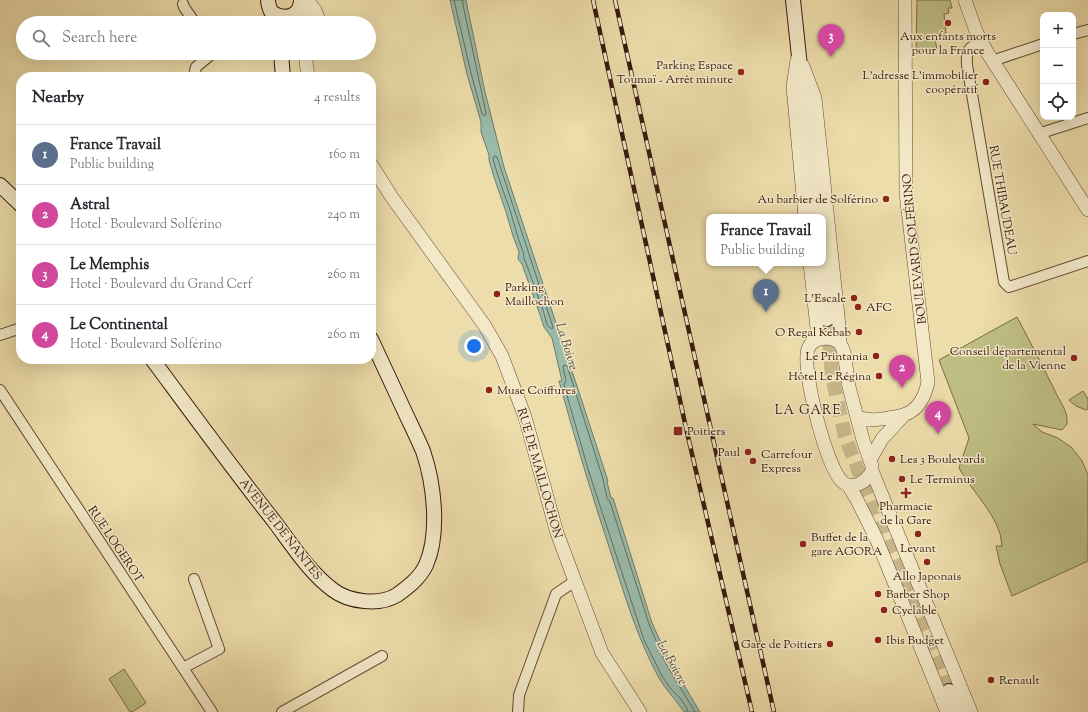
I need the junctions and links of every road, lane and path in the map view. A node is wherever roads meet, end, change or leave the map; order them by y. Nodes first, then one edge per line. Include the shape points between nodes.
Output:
1 (793, 0) edge
2 (905, 0) edge
3 (965, 0) edge
4 (183, 1) edge
5 (297, 10) edge
6 (190, 16) edge
7 (284, 16) edge
8 (317, 16) edge
9 (1088, 30) edge
10 (1076, 33) edge
11 (981, 41) junction
12 (1040, 45) edge
13 (798, 52) junction
14 (204, 60) edge
15 (282, 60) edge
16 (307, 60) edge
17 (992, 61) junction
18 (195, 72) edge
19 (283, 72) edge
20 (308, 72) edge
21 (1088, 118) edge
22 (1038, 134) junction
23 (376, 172) edge
24 (0, 185) edge
25 (16, 200) edge
26 (1088, 210) edge
27 (805, 214) edge
28 (816, 214) edge
29 (1088, 261) edge
30 (810, 266) edge
31 (821, 266) edge
32 (827, 319) tunnel mouth
33 (16, 329) edge
34 (0, 334) edge
35 (816, 340) junction
36 (840, 343) junction
37 (376, 350) edge
38 (156, 364) edge
39 (0, 390) edge
40 (904, 415) junction
41 (857, 417) junction
42 (871, 466) junction
43 (848, 485) junction
44 (194, 579) dead end
45 (575, 582) junction
46 (382, 656) dead end
47 (183, 668) junction
48 (949, 691) tunnel mouth
49 (212, 712) edge
50 (282, 712) edge
51 (518, 712) edge
52 (640, 712) edge
53 (947, 712) edge
54 (958, 712) edge
55 (971, 712) edge

1 - 13 main road
2 - 40 street, BOULEVARD SOLFÉRINO via 906,193 928,382 923,399 912,411
3 - 11 street
4 - 6 street
5 - 7 main road
5 - 8 street via 315,10
9 - 10 street
11 - 17 street
11 - 29 street, RUE THIBAUDEAU via 971,47 966,56 1004,282 1010,287
12 - 17 street
13 - 27 street via 792,88
13 - 28 main road
13 - 36 street via 815,98
14 - 18 street via 196,67
15 - 19 main road
16 - 20 street
17 - 22 street
21 - 22 street
22 - 26 street
23 - 45 street, RUE DE MAILLOCHON via 485,326 502,356 525,417 554,526
24 - 25 main road
30 - 35 street
31 - 32 main road
33 - 34 street
35 - 36 street via 830,338
35 - 43 street via 809,348 807,358 817,416 833,468 842,482
36 - 41 street
37 - 38 main road, AVENUE DE NANTES via 423,451 432,488 434,525 426,565 418,576 394,596 368,602 334,591 316,576
39 - 47 street, RUE LOGEROT
40 - 41 street, BOULEVARD SOLFÉRINO via 872,420
40 - 42 street, BOULEVARD SOLFÉRINO via 882,439
41 - 42 street
42 - 43 street, BOULEVARD SOLFÉRINO via 866,479
42 - 55 street
43 - 53 street via 876,538
44 - 47 street via 219,649
45 - 51 street via 556,594 519,695
45 - 52 street, RUE DE MAILLOCHON via 602,653
46 - 50 street
47 - 49 street, RUE LOGEROT
48 - 54 main road

